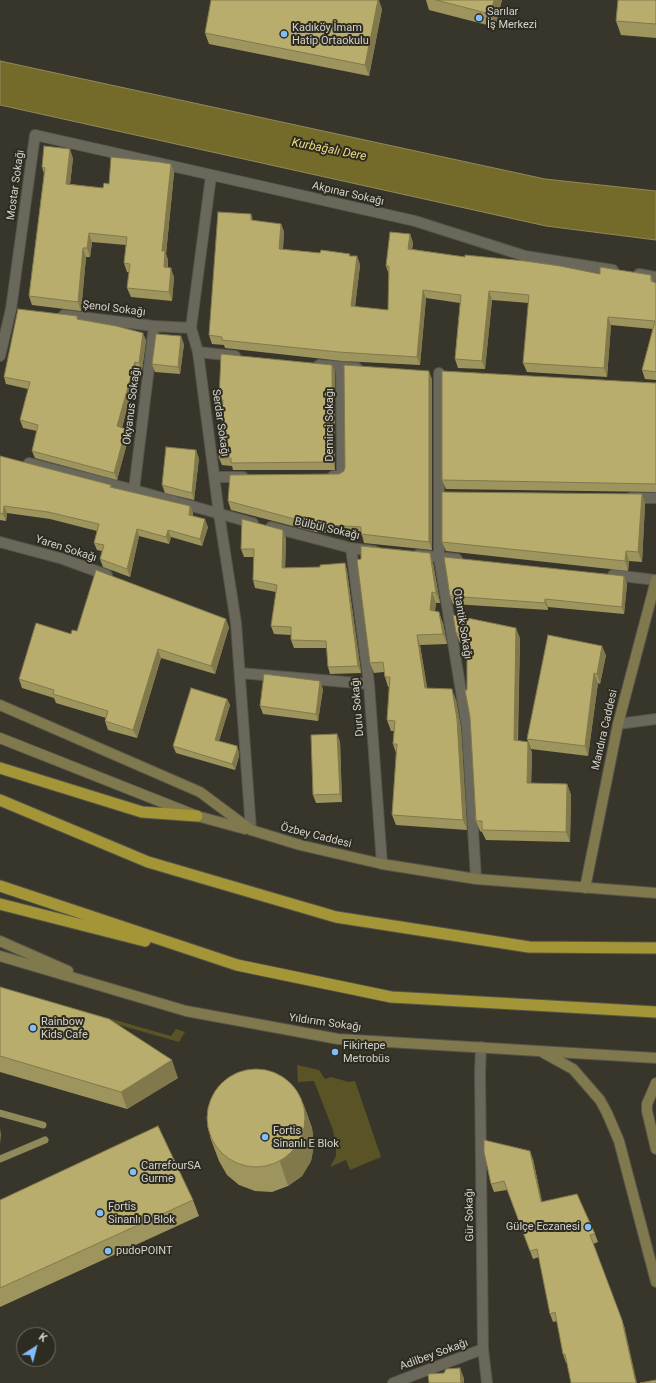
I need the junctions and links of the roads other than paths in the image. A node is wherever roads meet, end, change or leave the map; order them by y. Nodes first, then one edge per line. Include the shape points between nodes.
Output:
1 (35, 135) joint
2 (211, 176) junction
3 (656, 276) edge
4 (51, 314) edge
5 (154, 326) junction
6 (191, 328) junction
7 (198, 352) junction
8 (0, 356) edge
9 (243, 356) edge
10 (311, 364) edge
11 (341, 367) junction
12 (364, 368) edge
13 (439, 373) dead end
14 (22, 461) edge
15 (255, 476) edge
16 (326, 476) edge
17 (215, 477) junction
18 (134, 490) junction
19 (617, 498) edge
20 (656, 498) edge
21 (219, 514) junction
22 (0, 542) edge
23 (351, 548) junction
24 (380, 551) edge
25 (410, 554) edge
26 (439, 557) junction
27 (470, 560) edge
28 (601, 574) edge
29 (116, 578) edge
30 (656, 580) edge
31 (240, 673) junction
32 (369, 684) junction
33 (0, 705) edge
34 (656, 719) edge
35 (618, 724) junction
36 (0, 738) edge
37 (0, 768) edge
38 (0, 800) edge
39 (197, 816) junction
40 (251, 830) junction
41 (382, 864) junction
42 (476, 879) junction
43 (0, 886) edge
44 (585, 888) junction
45 (656, 893) edge
46 (0, 904) edge
47 (0, 941) edge
48 (656, 948) edge
49 (0, 956) edge
50 (237, 965) junction
51 (104, 987) junction
52 (656, 1012) edge
53 (481, 1047) junction
54 (541, 1051) junction
55 (656, 1058) edge
56 (656, 1083) edge
57 (656, 1149) edge
58 (656, 1282) edge
59 (483, 1349) junction
60 (395, 1383) edge
61 (487, 1383) edge

1 - 2 street, Akpınar Sokağı
1 - 8 street, Mostar Sokağı via 15,309
2 - 3 street, Akpınar Sokağı via 415,221 525,256
2 - 6 street, Serdar Sokağı
4 - 5 street, Şenol Sokağı
5 - 6 street, Şenol Sokağı
5 - 18 street, Okyanus Sokağı
6 - 7 street, Serdar Sokağı
7 - 9 street
7 - 17 street, Serdar Sokağı
10 - 11 street
11 - 12 street
11 - 16 street, Demirci Sokağı via 342,476
13 - 26 street, Otantik Sokağı via 443,495
14 - 18 street, Bülbül Sokağı
15 - 17 street
17 - 21 street, Serdar Sokağı
18 - 21 street, Bülbül Sokağı
19 - 20 street
21 - 23 street, Bülbül Sokağı
21 - 31 street, Serdar Sokağı
22 - 29 street, Yaren Sokağı via 64,559
23 - 24 street, Bülbül Sokağı
23 - 32 street, Duru Sokağı
25 - 26 street
26 - 27 street
26 - 42 street, Otantik Sokağı via 467,728
28 - 30 street
30 - 35 main road, Mandıra Caddesi
31 - 32 street
31 - 40 street, Serdar Sokağı
32 - 41 street, Duru Sokağı
33 - 40 main road, Özbey Caddesi via 200,792
34 - 35 street
35 - 44 main road, Mandıra Caddesi
36 - 39 main road
37 - 39 highway via 142,812
38 - 48 highway via 148,862 336,917 529,947
39 - 40 main road
40 - 41 main road, Özbey Caddesi via 300,845
41 - 42 main road, Özbey Caddesi
42 - 44 main road, Özbey Caddesi
43 - 50 highway
44 - 45 main road, Özbey Caddesi
46 - 50 highway
47 - 51 main road
49 - 51 main road, Yıldırım Sokağı
50 - 52 highway via 392,997
51 - 53 main road, Yıldırım Sokağı via 186,1011 338,1039
53 - 54 main road, Yıldırım Sokağı
53 - 59 street, Gür Sokağı
54 - 55 main road, Yıldırım Sokağı
54 - 58 main road via 573,1069 608,1113 619,1141
56 - 57 main road via 647,1104 647,1111
59 - 60 street, Adilbey Sokağı
59 - 61 street, Gür Sokağı

